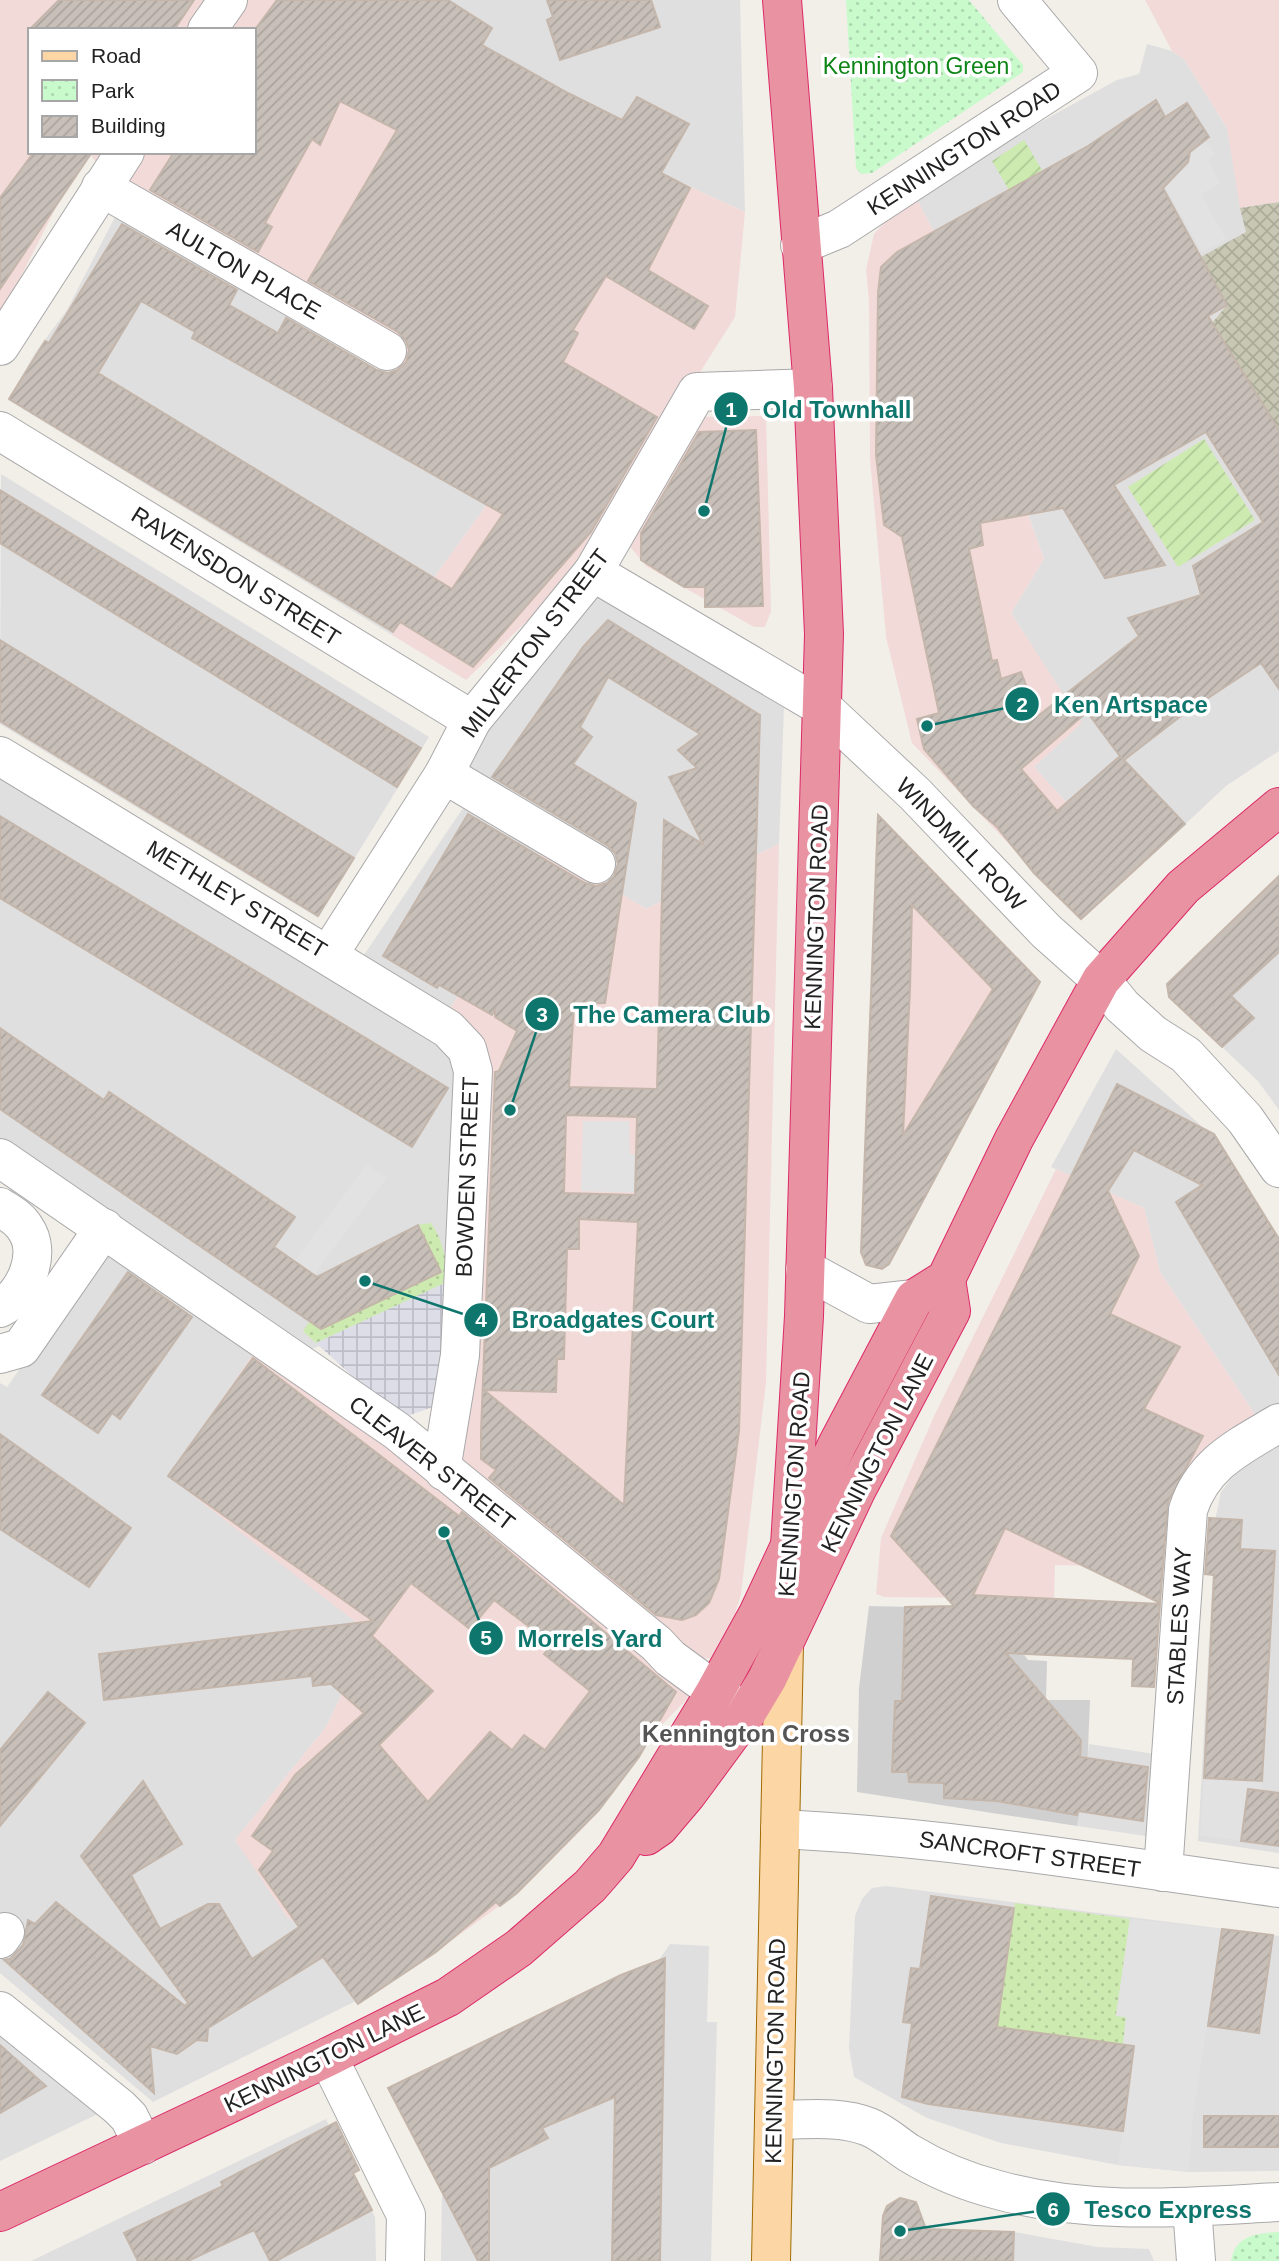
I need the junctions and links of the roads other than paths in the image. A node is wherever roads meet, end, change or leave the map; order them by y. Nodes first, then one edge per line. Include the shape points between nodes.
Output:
1 (228, 0) edge
2 (782, 0) edge
3 (1017, 0) edge
4 (208, 28) edge
5 (124, 154) edge
6 (101, 187) junction
7 (800, 245) junction
8 (0, 346) edge
9 (387, 351) dead end
10 (813, 388) junction
11 (0, 431) edge
12 (593, 572) junction
13 (822, 707) junction
14 (472, 720) junction
15 (0, 756) edge
16 (444, 774) junction
17 (1279, 807) edge
18 (596, 864) dead end
19 (329, 954) junction
20 (1101, 980) junction
21 (467, 1049) joint
22 (0, 1158) edge
23 (1279, 1168) edge
24 (0, 1207) edge
25 (104, 1228) junction
26 (805, 1269) junction
27 (946, 1279) junction
28 (914, 1299) junction
29 (0, 1308) edge
30 (0, 1354) edge
31 (450, 1412) junction
32 (1279, 1423) edge
33 (397, 1431) junction
34 (444, 1471) junction
35 (789, 1544) junction
36 (785, 1644) junction
37 (715, 1692) junction
38 (746, 1714) junction
39 (780, 1829) junction
40 (616, 1856) junction
41 (1163, 1872) junction
42 (1279, 1888) edge
43 (0, 2011) edge
44 (328, 2057) junction
45 (774, 2120) junction
46 (143, 2145) junction
47 (1279, 2202) edge
48 (1192, 2207) junction
49 (0, 2212) edge
50 (405, 2261) edge
51 (771, 2261) edge
52 (1196, 2261) edge

1 - 4 street
2 - 7 highway, KENNINGTON ROAD
3 - 7 street, KENNINGTON ROAD via 1079,73 839,229
5 - 6 street
6 - 8 street
6 - 9 street, AULTON PLACE
7 - 10 highway, KENNINGTON ROAD
10 - 12 street, MILVERTON STREET via 697,392
10 - 13 highway, KENNINGTON ROAD via 822,569
11 - 14 street, RAVENSDON STREET
12 - 13 street
12 - 14 street, MILVERTON STREET
13 - 20 street, WINDMILL ROW via 915,794 1046,932
13 - 26 highway, KENNINGTON ROAD
14 - 16 street, MILVERTON STREET
15 - 19 street, METHLEY STREET
16 - 18 street
16 - 19 street, MILVERTON STREET
17 - 20 highway via 1183,887
19 - 21 street, METHLEY STREET via 448,1029
20 - 23 street, WINDMILL ROW via 1141,1024 1186,1055 1245,1119
20 - 27 highway via 1014,1139
21 - 31 street, BOWDEN STREET via 473,1072 460,1354
22 - 25 street, CLEAVER STREET
24 - 29 street via 26,1228 32,1256 23,1286
25 - 30 street via 21,1348
25 - 33 street, CLEAVER STREET
26 - 28 street via 869,1304
26 - 35 highway, KENNINGTON ROAD
27 - 28 highway
27 - 36 highway, KENNINGTON LANE via 951,1311 856,1491
28 - 35 highway, KENNINGTON LANE
31 - 33 street via 435,1425
31 - 34 street, BOWDEN STREET
32 - 41 street, STABLES WAY via 1220,1458 1202,1479 1188,1510
33 - 34 street, CLEAVER STREET
34 - 37 street, CLEAVER STREET
35 - 36 highway, KENNINGTON ROAD
35 - 37 highway, KENNINGTON LANE via 758,1614
36 - 38 highway, KENNINGTON LANE
36 - 39 main road, KENNINGTON ROAD
37 - 38 street, CLEAVER STREET
37 - 40 highway, KENNINGTON LANE
38 - 40 highway, KENNINGTON LANE via 659,1827
39 - 41 street, SANCROFT STREET via 957,1842
39 - 45 main road, KENNINGTON ROAD
40 - 44 highway, KENNINGTON LANE via 561,1914 484,1974
41 - 42 street, SANCROFT STREET
43 - 46 street via 119,2107
44 - 46 highway, KENNINGTON LANE
44 - 50 street via 406,2216
45 - 48 street via 824,2119 870,2127 950,2174 1023,2197 1094,2208
45 - 51 main road, KENNINGTON ROAD
46 - 49 highway, KENNINGTON LANE
47 - 48 street
48 - 52 street

